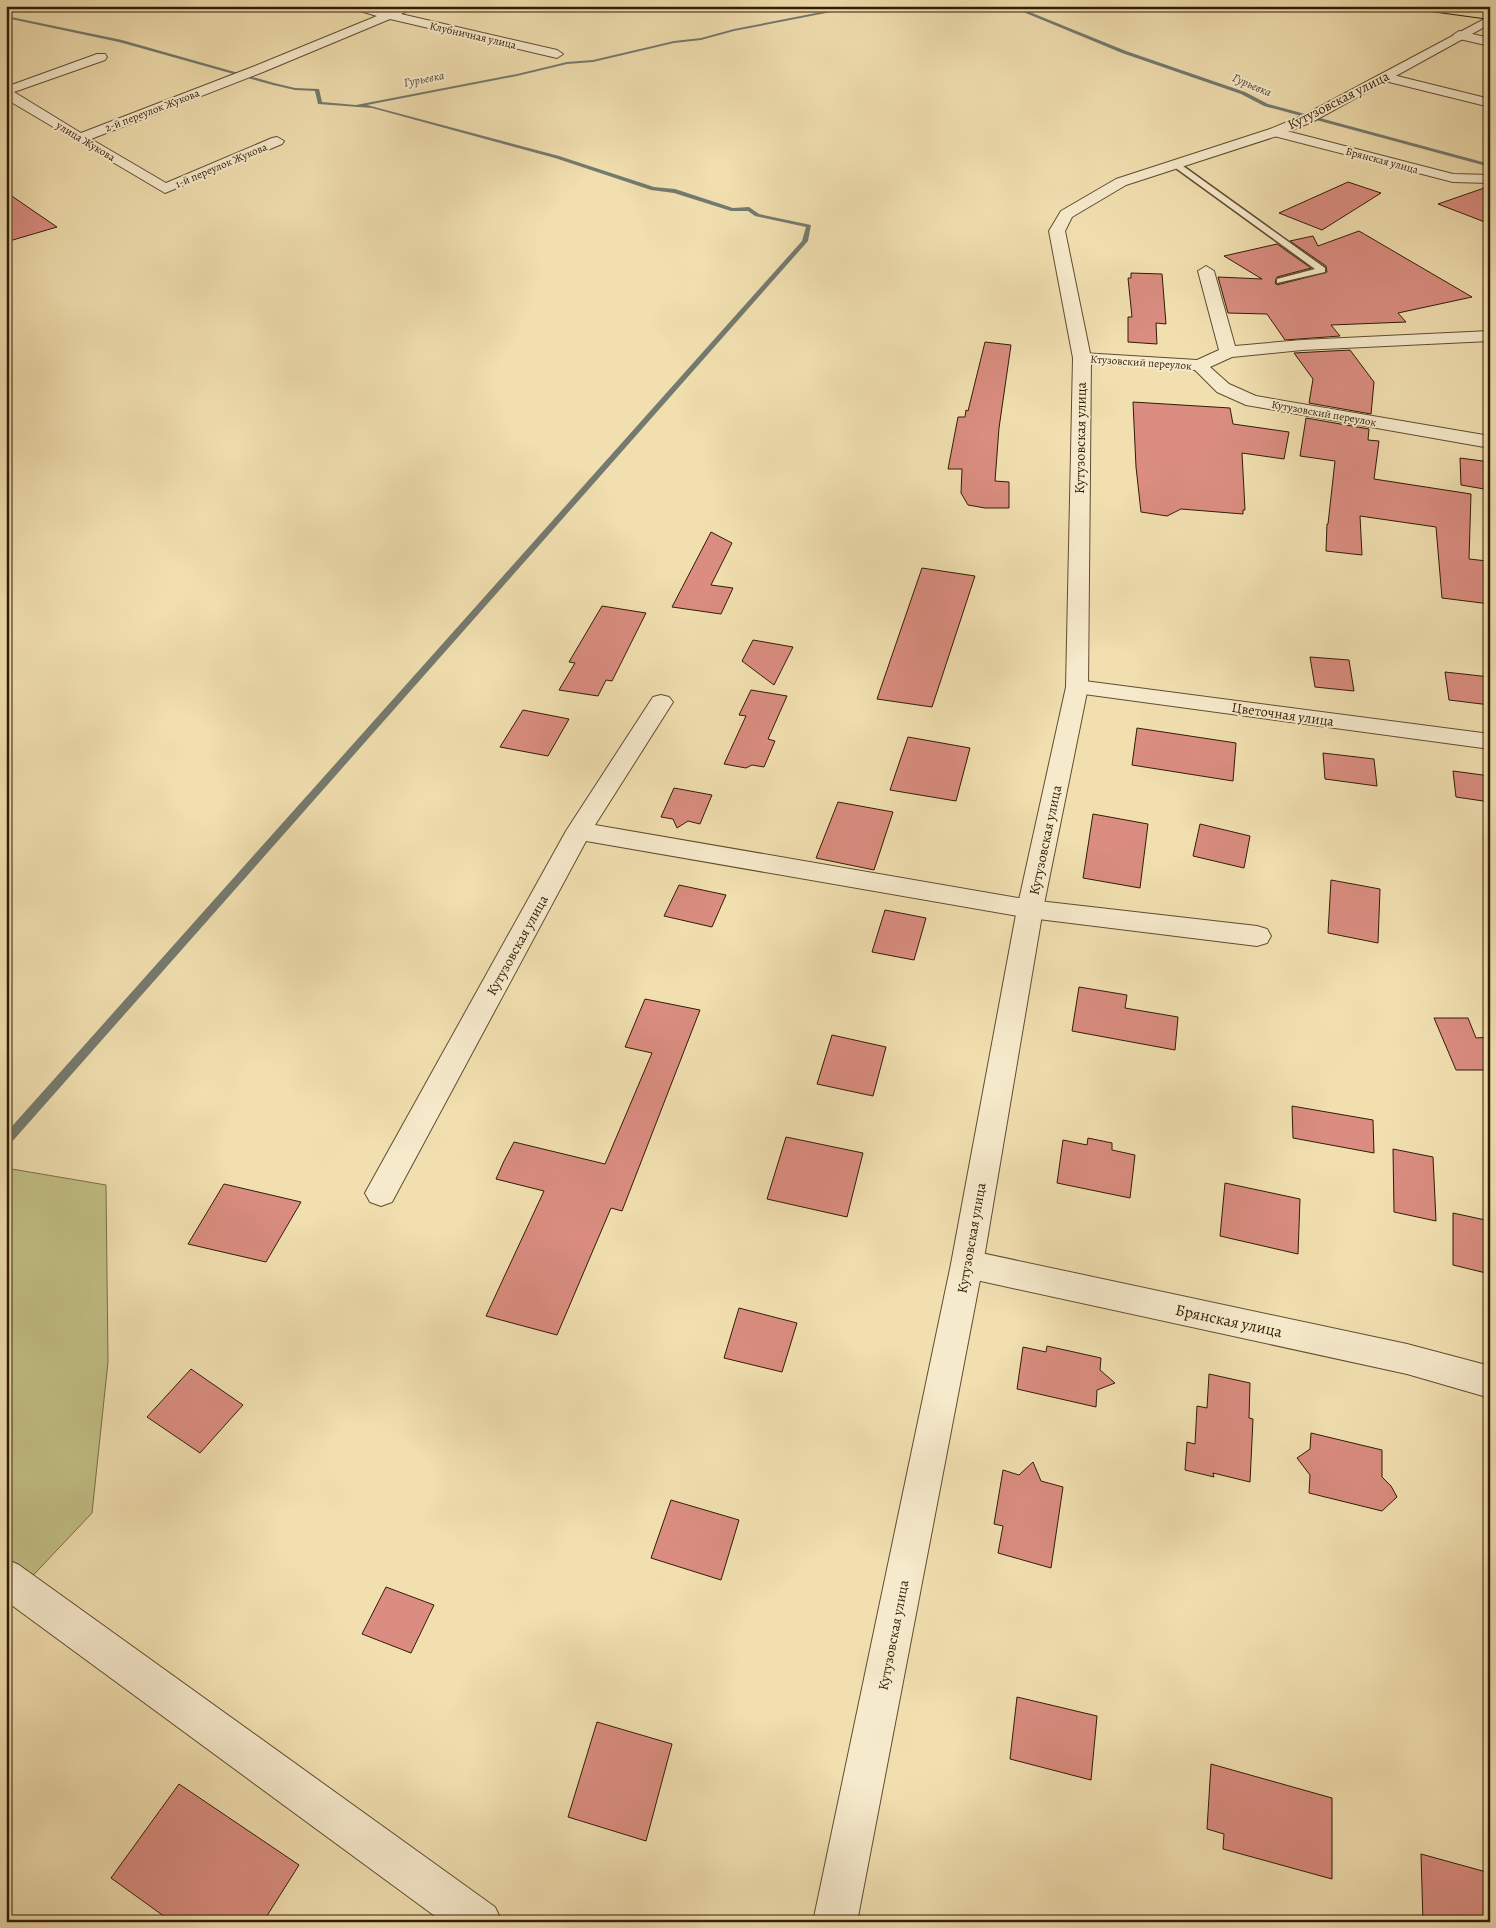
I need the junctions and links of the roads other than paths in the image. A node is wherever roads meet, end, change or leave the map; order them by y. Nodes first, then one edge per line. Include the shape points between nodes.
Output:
1 (349, 6) edge
2 (410, 6) edge
3 (1416, 6) edge
4 (1490, 18) edge
5 (1459, 35) junction
6 (1490, 42) edge
7 (556, 54) dead end
8 (101, 57) dead end
9 (1385, 77) junction
10 (6, 92) edge
11 (1490, 103) edge
12 (1276, 132) junction
13 (80, 138) junction
14 (277, 141) dead end
15 (1176, 164) junction
16 (1490, 179) edge
17 (165, 190) joint
18 (1206, 271) dead end
19 (1280, 281) dead end
20 (1490, 336) edge
21 (1228, 352) junction
22 (1082, 358) junction
23 (1200, 366) junction
24 (1490, 442) edge
25 (1077, 687) junction
26 (661, 702) dead end
27 (1490, 742) edge
28 (579, 831) junction
29 (1030, 909) junction
30 (1257, 936) dead end
31 (381, 1193) dead end
32 (967, 1264) junction
33 (1490, 1382) edge
34 (6, 1578) edge
35 (480, 1922) edge
36 (835, 1922) edge

1 - 7 street, Клубничная улица
2 - 13 street, 2-й переулок Жукова
3 - 4 main road
4 - 5 street, Кутузовская улица
5 - 6 street
5 - 9 street, Кутузовская улица
8 - 10 street
9 - 11 street
9 - 12 street, Кутузовская улица
10 - 13 street, улица Жукова
12 - 15 street, Кутузовская улица
12 - 16 street, Брянская улица via 1453,178
13 - 17 street, улица Жукова
14 - 17 street, 1-й переулок Жукова
15 - 19 lane via 1322,270
15 - 22 street, Кутузовская улица via 1121,182 1066,214 1057,231
18 - 21 street
20 - 21 street
21 - 23 street
22 - 23 street, Ктузовский переулок
22 - 25 street, Кутузовская улица
23 - 24 street, Кутузовский переулок via 1222,389 1252,401
25 - 27 street, Цветочная улица
25 - 29 street, Кутузовская улица
26 - 28 street, Кутузовская улица
28 - 29 street
28 - 31 street, Кутузовская улица
29 - 30 street
29 - 32 street, Кутузовская улица
32 - 33 street, Брянская улица via 1407,1359
32 - 36 street, Кутузовская улица
34 - 35 street

